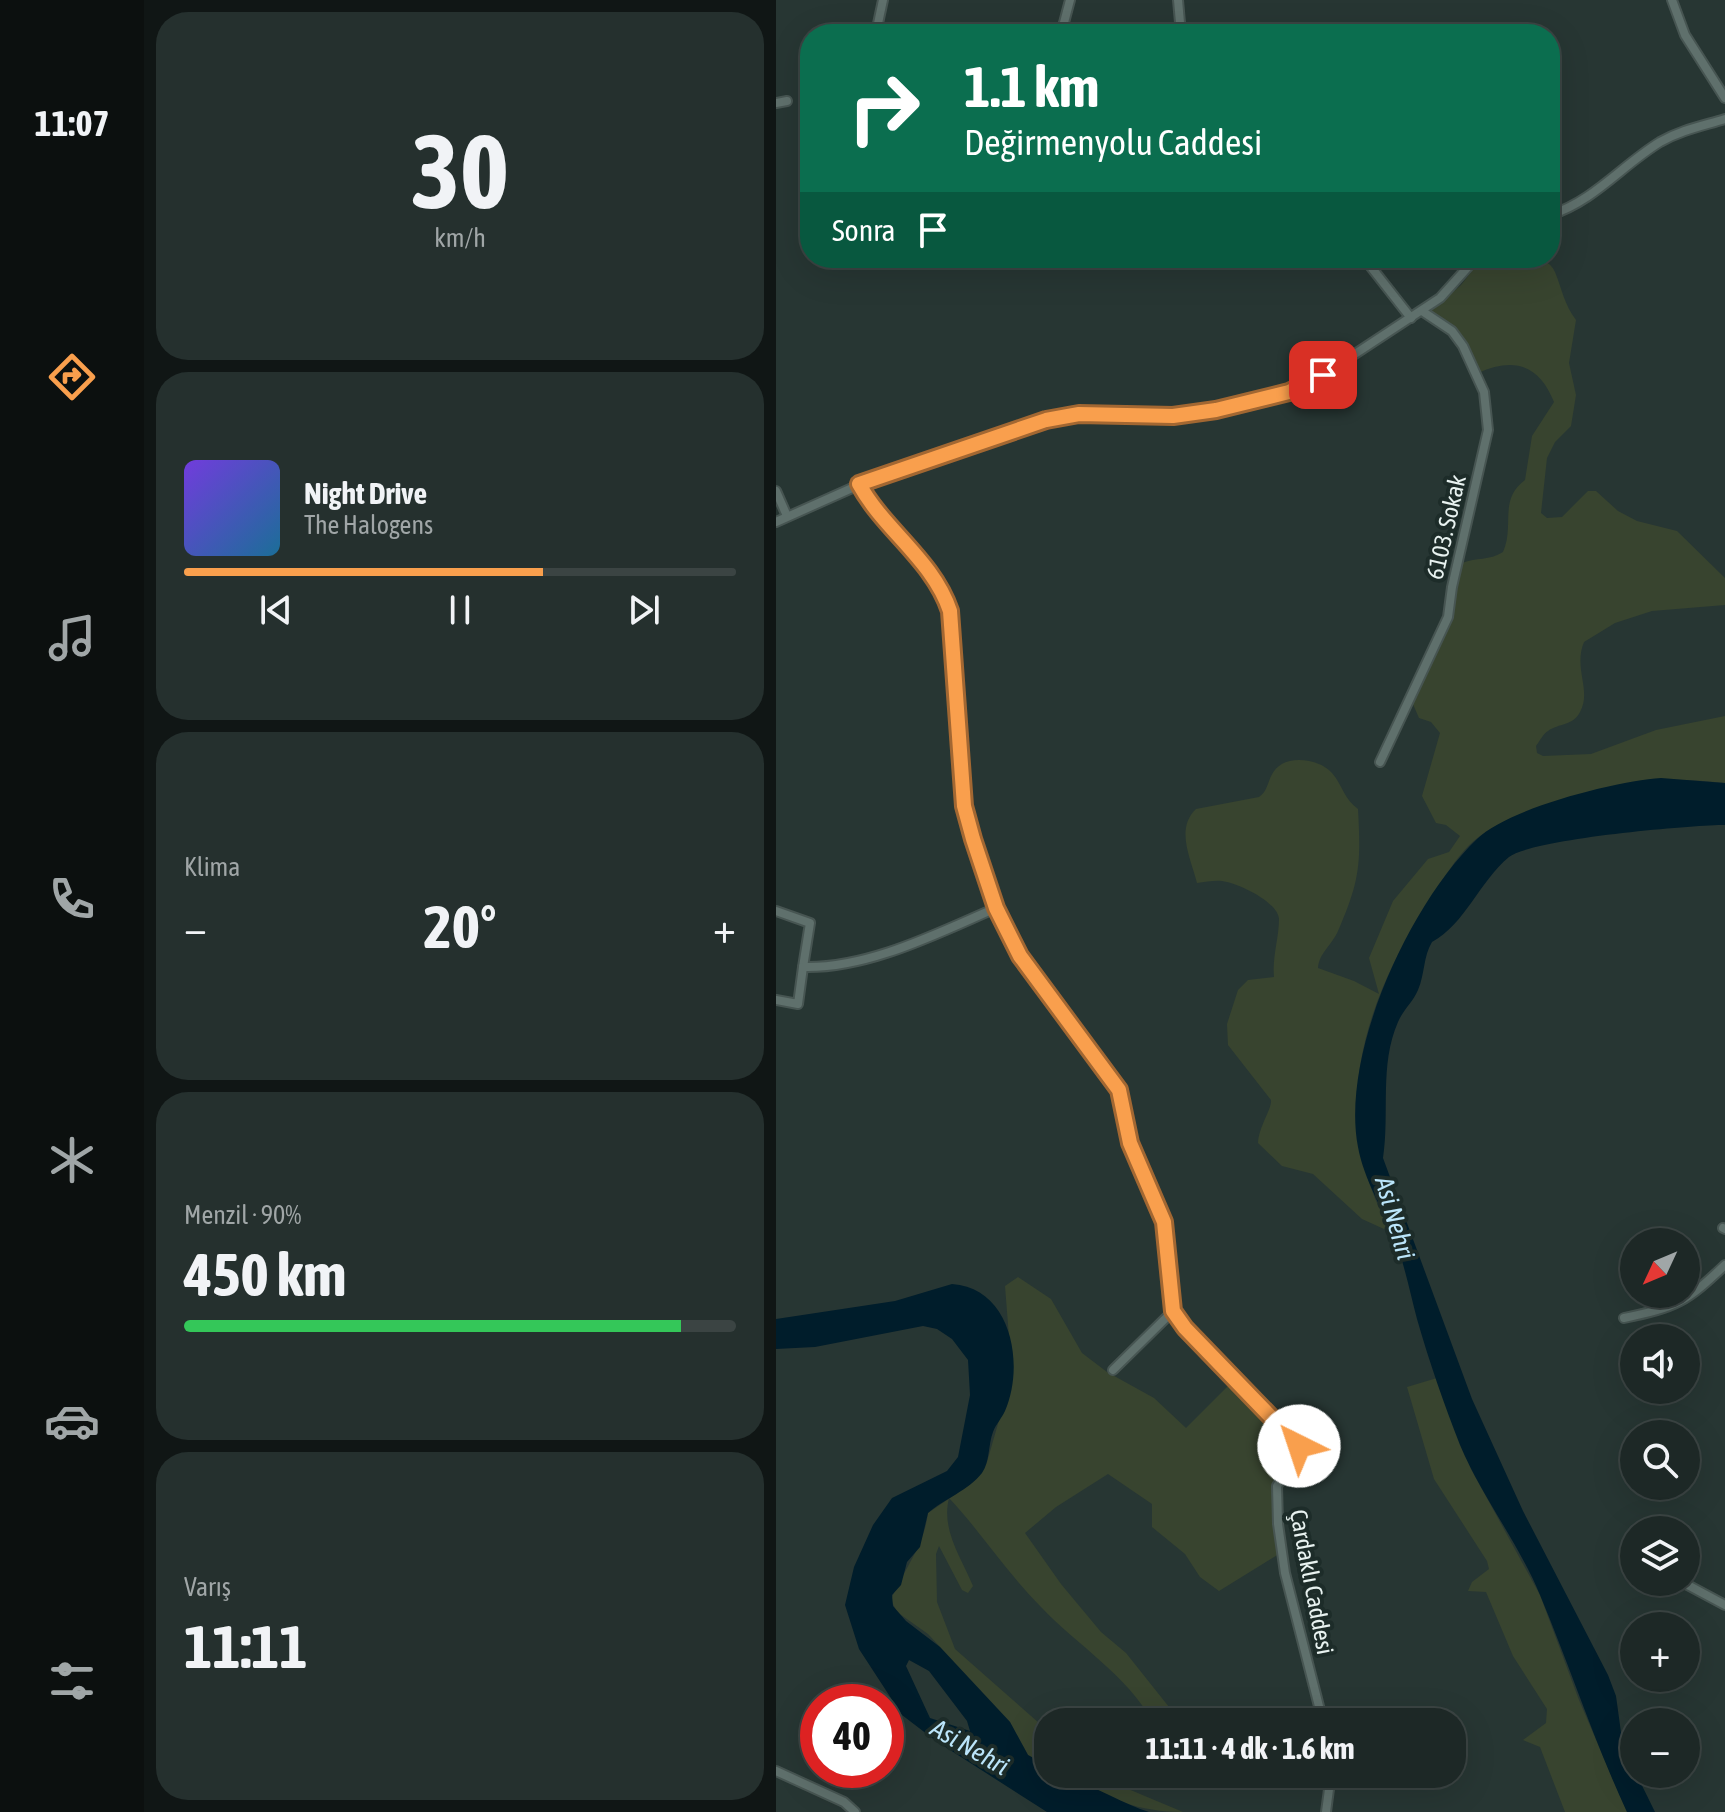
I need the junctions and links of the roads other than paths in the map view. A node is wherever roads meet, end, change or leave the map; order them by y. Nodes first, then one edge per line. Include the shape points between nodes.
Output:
1 (883, 0) edge
2 (1070, 0) edge
3 (1178, 0) edge
4 (1672, 0) edge
5 (878, 24) edge
6 (1063, 24) edge
7 (1180, 24) edge
8 (1725, 98) edge
9 (787, 101) dead end
10 (776, 103) edge
11 (1725, 119) edge
12 (1560, 210) edge
13 (1372, 268) edge
14 (1468, 268) edge
15 (1422, 311) junction
16 (1411, 318) junction
17 (859, 484) junction
18 (776, 491) edge
19 (787, 516) junction
20 (776, 522) edge
21 (1380, 762) dead end
22 (996, 908) junction
23 (776, 911) edge
24 (803, 967) junction
25 (776, 1000) edge
26 (1725, 1265) edge
27 (1173, 1311) junction
28 (1624, 1318) dead end
29 (1113, 1370) dead end
30 (1700, 1592) edge
31 (1725, 1605) edge
32 (1319, 1708) edge
33 (776, 1771) edge
34 (1329, 1788) edge
35 (855, 1812) edge
36 (1326, 1812) edge

1 - 5 street
2 - 6 street
3 - 7 street
4 - 8 street via 1685,35
9 - 10 street
11 - 12 street via 1686,129 1660,143 1593,195
13 - 16 street
14 - 15 street
15 - 16 street
15 - 21 street, 6103. Sokak via 1452,331 1463,346 1484,392 1488,430 1448,617
16 - 17 street via 1289,392 1196,413 1062,416
17 - 19 street
17 - 22 street via 886,524 942,587 946,599 964,806
18 - 19 street
19 - 20 street
22 - 24 street via 866,957
22 - 27 street via 1032,974 1119,1090 1130,1143 1164,1222
23 - 24 street via 810,923
24 - 25 street via 798,1004
26 - 28 street via 1691,1298 1672,1308
27 - 29 street
27 - 32 street, Çardaklı Caddesi via 1297,1441 1297,1454 1277,1486 1278,1524
30 - 31 street
33 - 35 street
34 - 36 street

